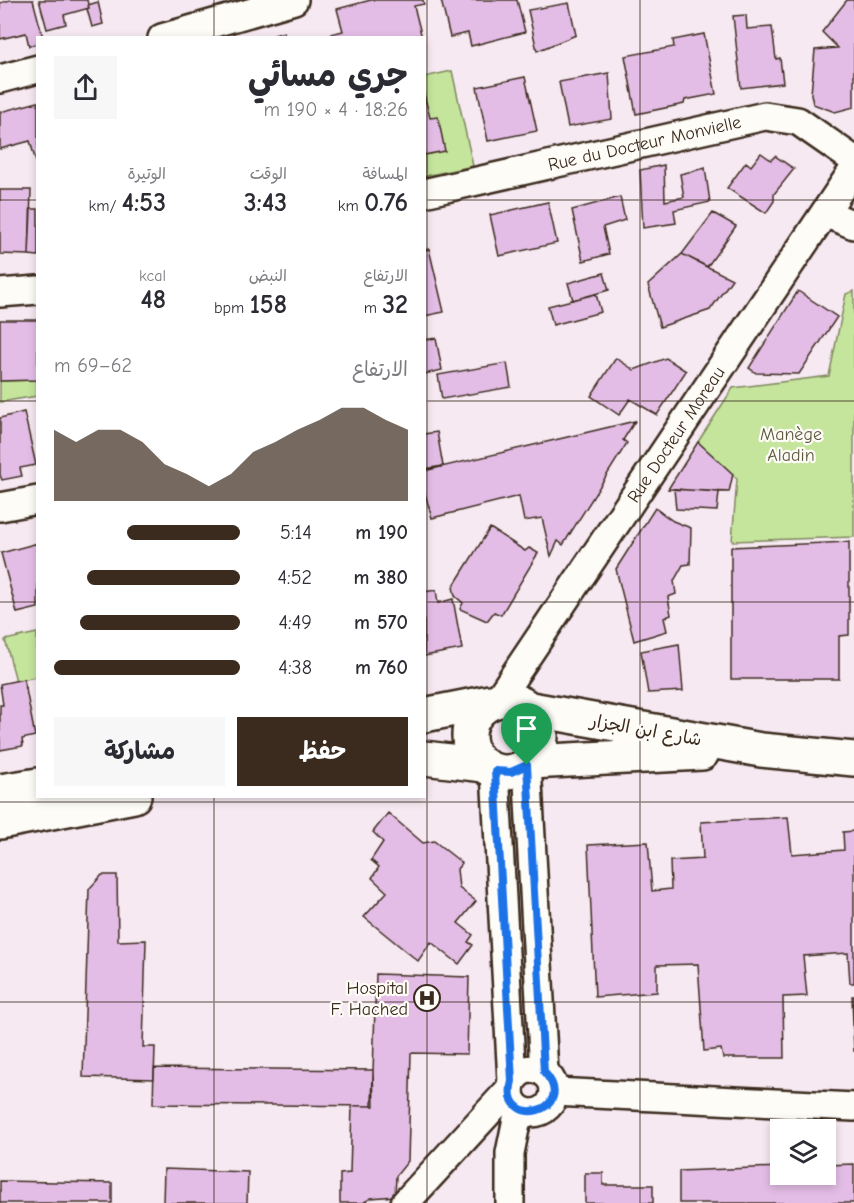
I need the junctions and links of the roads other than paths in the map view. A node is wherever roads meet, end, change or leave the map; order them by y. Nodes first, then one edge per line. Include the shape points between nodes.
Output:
1 (294, 0) edge
2 (169, 36) edge
3 (36, 69) edge
4 (0, 78) edge
5 (854, 160) edge
6 (854, 169) edge
7 (426, 193) edge
8 (825, 213) junction
9 (854, 225) edge
10 (36, 290) edge
11 (0, 292) edge
12 (36, 500) edge
13 (0, 507) edge
14 (493, 701) junction
15 (531, 709) junction
16 (426, 715) edge
17 (761, 750) junction
18 (426, 758) edge
19 (854, 759) edge
20 (529, 763) junction
21 (489, 768) junction
22 (36, 785) edge
23 (0, 791) edge
24 (124, 798) edge
25 (0, 822) edge
26 (549, 1082) junction
27 (514, 1093) junction
28 (854, 1107) edge
29 (405, 1203) edge
30 (510, 1203) edge

1 - 2 street
3 - 4 street
5 - 7 street, Rue du Docteur Monvielle via 798,121 765,116
6 - 8 street, Rue Docteur Moreau
8 - 9 street
8 - 14 street, Rue Docteur Moreau
10 - 11 street
12 - 13 street
14 - 15 main road via 514,700
14 - 16 main road
14 - 21 main road via 475,714 469,732 472,751
15 - 17 main road, شارع ابن الجزار
15 - 20 main road via 542,731 540,748
17 - 19 main road, شارع ابن الجزار
17 - 20 main road, شارع ابن الجزار
18 - 21 main road
20 - 21 main road via 511,772
20 - 26 street
21 - 27 street
22 - 23 main road
24 - 25 main road
26 - 27 street via 534,1069 525,1070 517,1074
26 - 27 street via 552,1100 539,1111 530,1112
26 - 28 street
27 - 29 street
27 - 30 street

